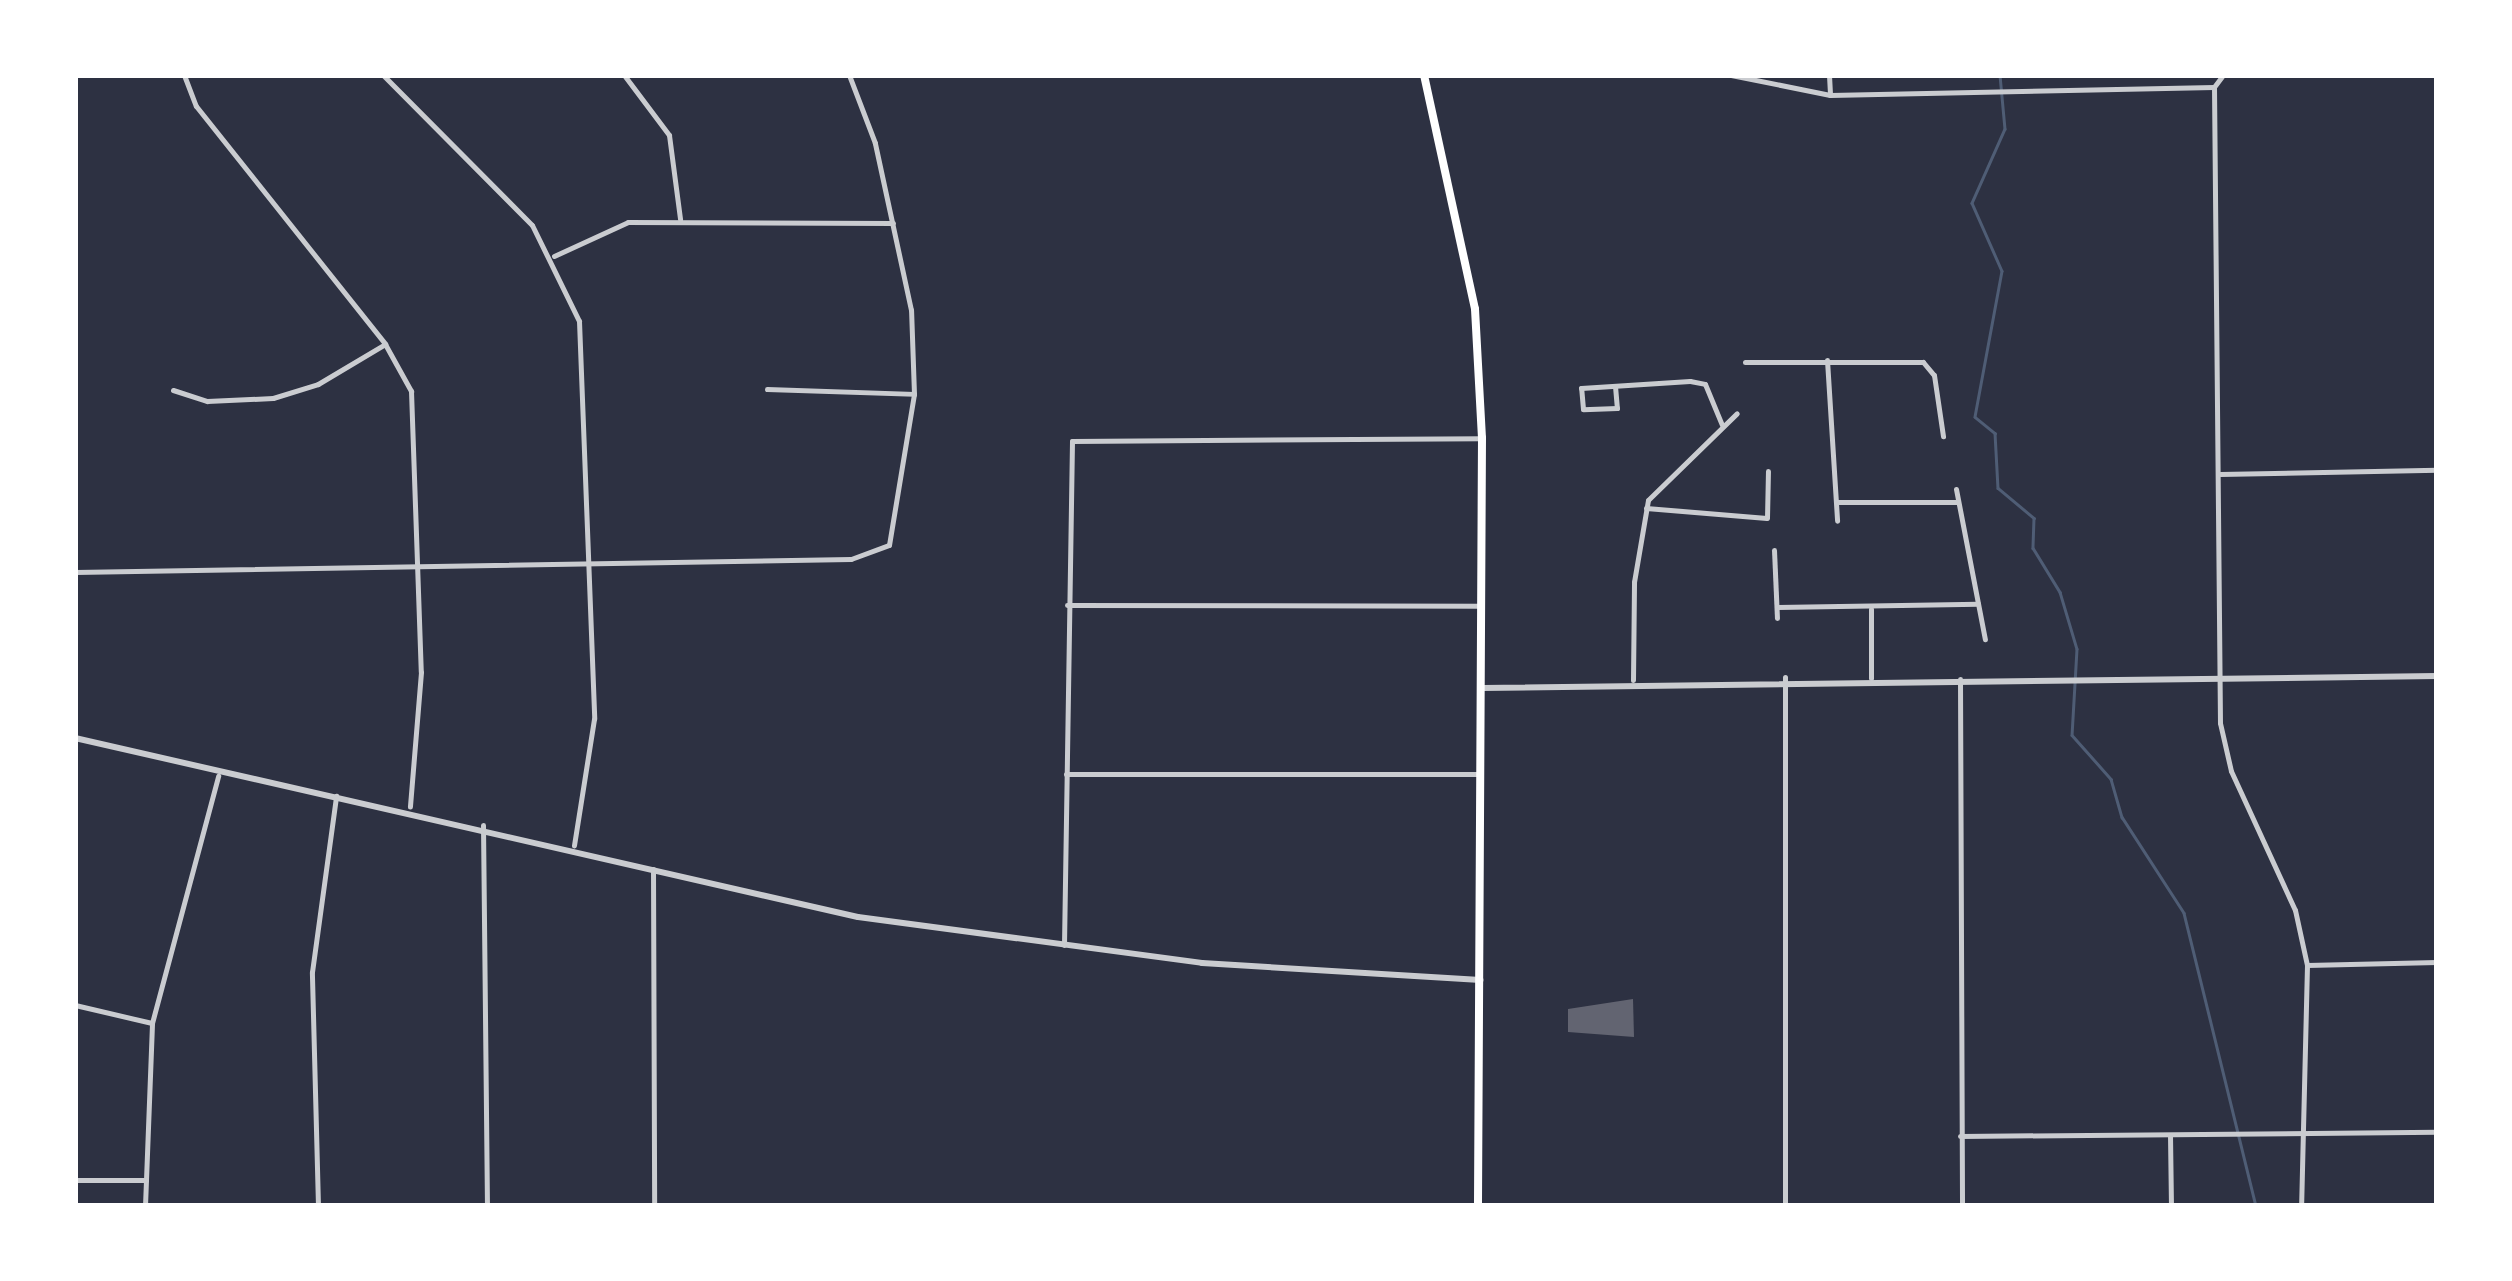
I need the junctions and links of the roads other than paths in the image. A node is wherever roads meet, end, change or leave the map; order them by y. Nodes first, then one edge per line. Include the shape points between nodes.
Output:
1 (184, 75) edge
2 (383, 75) edge
3 (624, 75) edge
4 (848, 75) edge
5 (1424, 75) edge
6 (1731, 75) edge
7 (1829, 75) edge
8 (2223, 75) edge
9 (2214, 87) junction
10 (1830, 95) junction
11 (680, 219) junction
12 (893, 223) junction
13 (553, 256) junction
14 (386, 344) junction
15 (1827, 360) junction
16 (1745, 362) dead end
17 (1615, 386) junction
18 (767, 389) dead end
19 (173, 390) dead end
20 (914, 394) junction
21 (1737, 412) dead end
22 (1722, 426) junction
23 (1943, 436) dead end
24 (1482, 438) junction
25 (2437, 470) edge
26 (1768, 471) dead end
27 (2220, 474) junction
28 (1956, 490) dead end
29 (1837, 502) junction
30 (1958, 502) junction
31 (1646, 508) junction
32 (1837, 522) dead end
33 (1774, 550) dead end
34 (592, 559) junction
35 (420, 570) junction
36 (75, 572) edge
37 (1978, 604) junction
38 (1066, 605) junction
39 (1484, 606) junction
40 (1776, 608) junction
41 (1870, 609) junction
42 (1777, 618) dead end
43 (1985, 639) dead end
44 (2437, 676) edge
45 (1786, 677) junction
46 (1871, 678) junction
47 (2224, 678) junction
48 (1960, 679) junction
49 (1633, 680) junction
50 (1482, 688) junction
51 (75, 738) edge
52 (1066, 774) junction
53 (1483, 774) junction
54 (218, 776) junction
55 (336, 795) junction
56 (410, 807) junction
57 (484, 825) junction
58 (574, 845) junction
59 (653, 867) junction
60 (1064, 946) junction
61 (2437, 962) edge
62 (2307, 965) junction
63 (1481, 980) junction
64 (75, 1004) edge
65 (152, 1023) junction
66 (2437, 1132) edge
67 (2307, 1133) junction
68 (2170, 1135) junction
69 (1960, 1136) junction
70 (75, 1180) edge
71 (146, 1180) junction
72 (145, 1206) edge
73 (318, 1206) edge
74 (486, 1206) edge
75 (654, 1206) edge
76 (1478, 1206) edge
77 (1785, 1206) edge
78 (1962, 1206) edge
79 (2171, 1206) edge
80 (2301, 1206) edge

1 - 14 street via 230,152
2 - 13 street
3 - 11 street via 668,135
4 - 12 street
5 - 24 main road via 1476,310
6 - 10 street
7 - 10 street
8 - 9 street
9 - 10 street
9 - 27 street
11 - 12 street
11 - 13 street via 628,222
12 - 20 street via 911,310
13 - 34 street via 586,357
14 - 19 street via 318,384 272,398 207,401
14 - 35 street via 415,405
15 - 16 street
15 - 23 street via 1923,362 1934,374
15 - 29 street
17 - 17 street via 1580,388 1583,409 1617,408
17 - 22 street via 1705,384
18 - 20 street
20 - 34 street via 889,546 871,555
21 - 22 street
22 - 31 street via 1664,476
24 - 38 street via 1080,436 1067,449
24 - 39 main road
25 - 27 street
26 - 31 street via 1768,518
27 - 47 street
28 - 30 street
29 - 30 street
29 - 32 street
30 - 37 street
31 - 49 street via 1634,582
33 - 40 street
34 - 35 street
34 - 58 street via 594,720
35 - 36 street
35 - 56 street
37 - 41 street
37 - 43 street
38 - 39 street
38 - 52 street
39 - 50 main road
40 - 41 street
40 - 42 street
41 - 46 street
44 - 47 street
45 - 46 street
45 - 49 street
45 - 77 street
46 - 48 street
47 - 48 street
47 - 62 street via 2222,748 2294,910
48 - 69 street
49 - 50 street
50 - 53 main road
51 - 54 street
52 - 53 street
52 - 60 street
53 - 63 main road
54 - 55 street
54 - 65 street
55 - 56 street
55 - 73 street via 312,972
56 - 57 street
57 - 58 street
57 - 74 street
58 - 59 street
59 - 60 street via 858,917
59 - 75 street
60 - 63 street
61 - 62 street
62 - 67 street
63 - 76 main road
64 - 65 street
65 - 71 street
66 - 67 street
67 - 68 street
67 - 80 street
68 - 69 street
68 - 79 street
69 - 78 street
70 - 71 street
71 - 72 street

